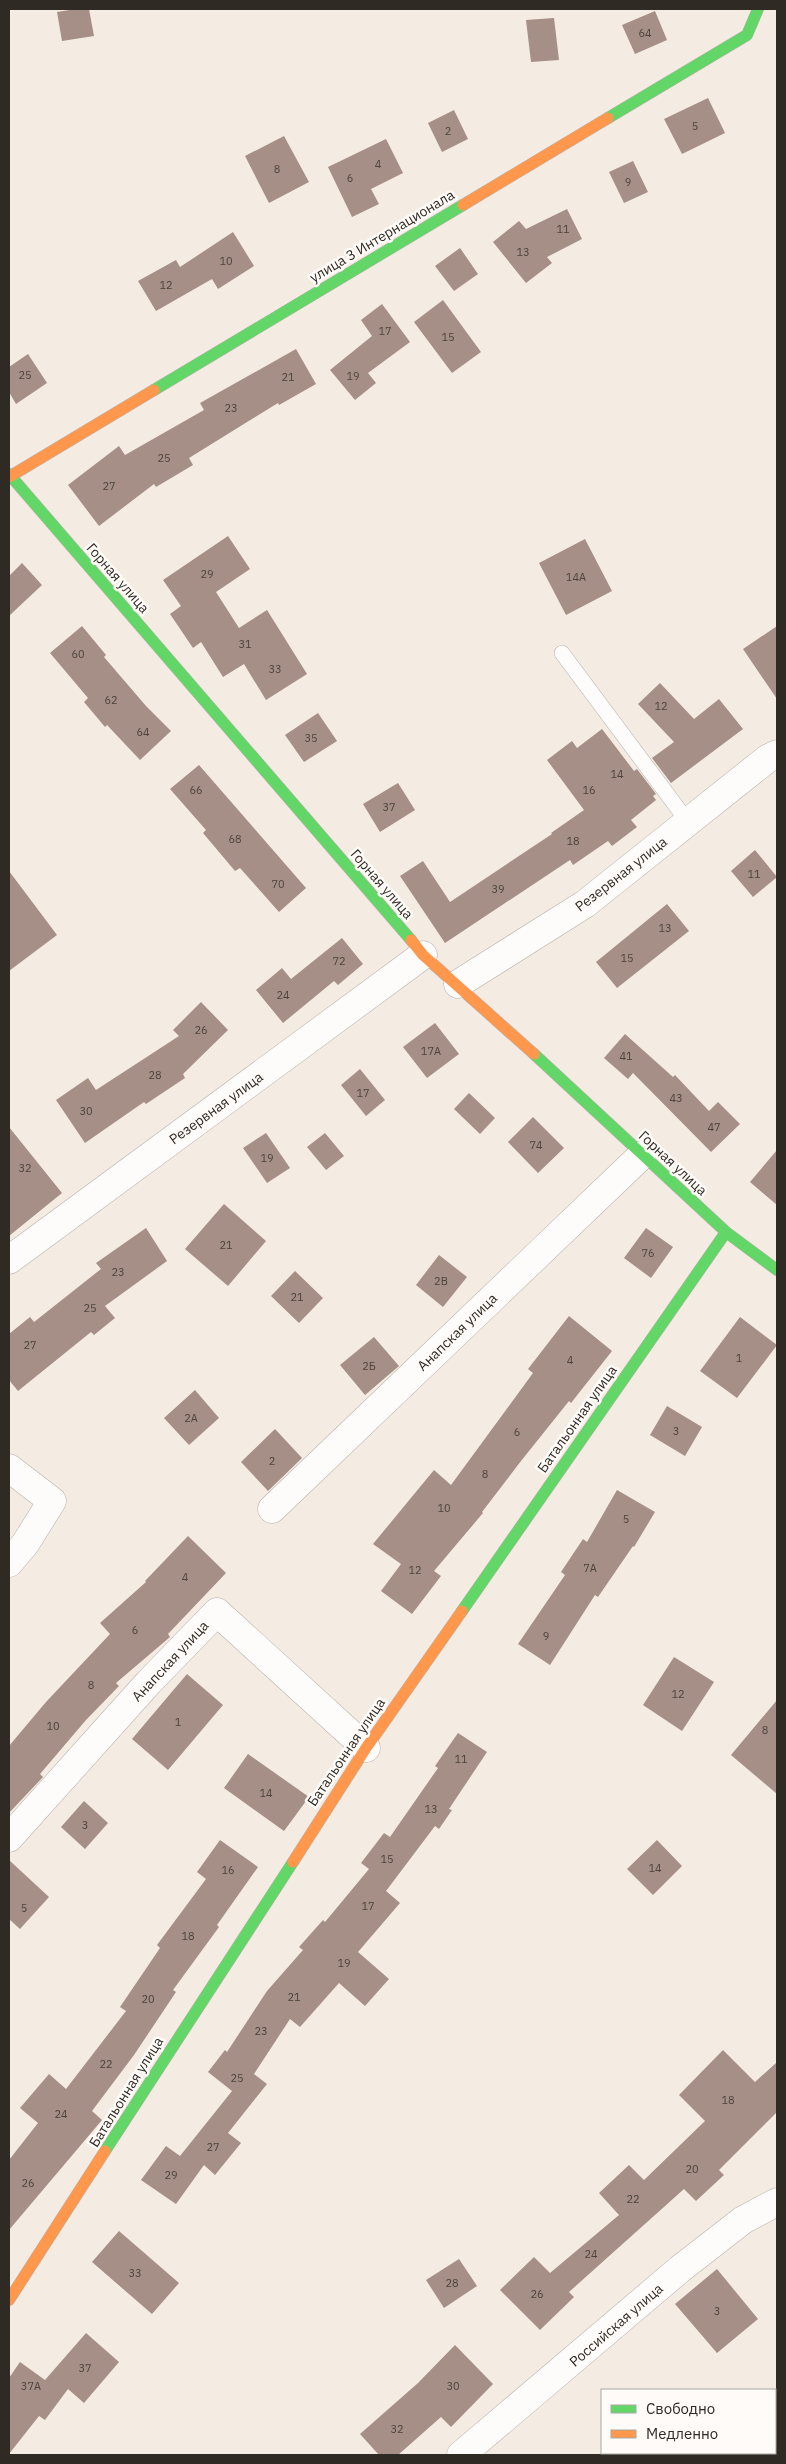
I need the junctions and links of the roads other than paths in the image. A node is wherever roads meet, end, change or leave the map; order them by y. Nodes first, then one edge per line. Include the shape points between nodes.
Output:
1 (758, 9) edge
2 (9, 476) edge
3 (562, 653) dead end
4 (777, 754) edge
5 (688, 822) junction
6 (423, 955) junction
7 (458, 984) junction
8 (642, 1155) junction
9 (726, 1232) junction
10 (9, 1260) edge
11 (777, 1270) edge
12 (9, 1468) edge
13 (272, 1509) dead end
14 (9, 1563) edge
15 (366, 1748) junction
16 (9, 1838) edge
17 (777, 2202) edge
18 (9, 2300) edge
19 (460, 2455) edge

1 - 2 street, улица 3 Интернационала via 747,35
2 - 6 street, Горная улица
3 - 5 lane
4 - 5 street, Резервная улица
5 - 7 street, Резервная улица via 586,904
6 - 7 street, Горная улица
6 - 10 street, Резервная улица
7 - 8 street, Горная улица
8 - 9 street, Горная улица
8 - 13 street, Анапская улица
9 - 11 street, Горная улица
9 - 15 street, Батальонная улица
12 - 14 street via 52,1501
15 - 16 street, Анапская улица via 217,1612 149,1682
15 - 18 street, Батальонная улица
17 - 19 street, Российская улица via 743,2220 680,2269

